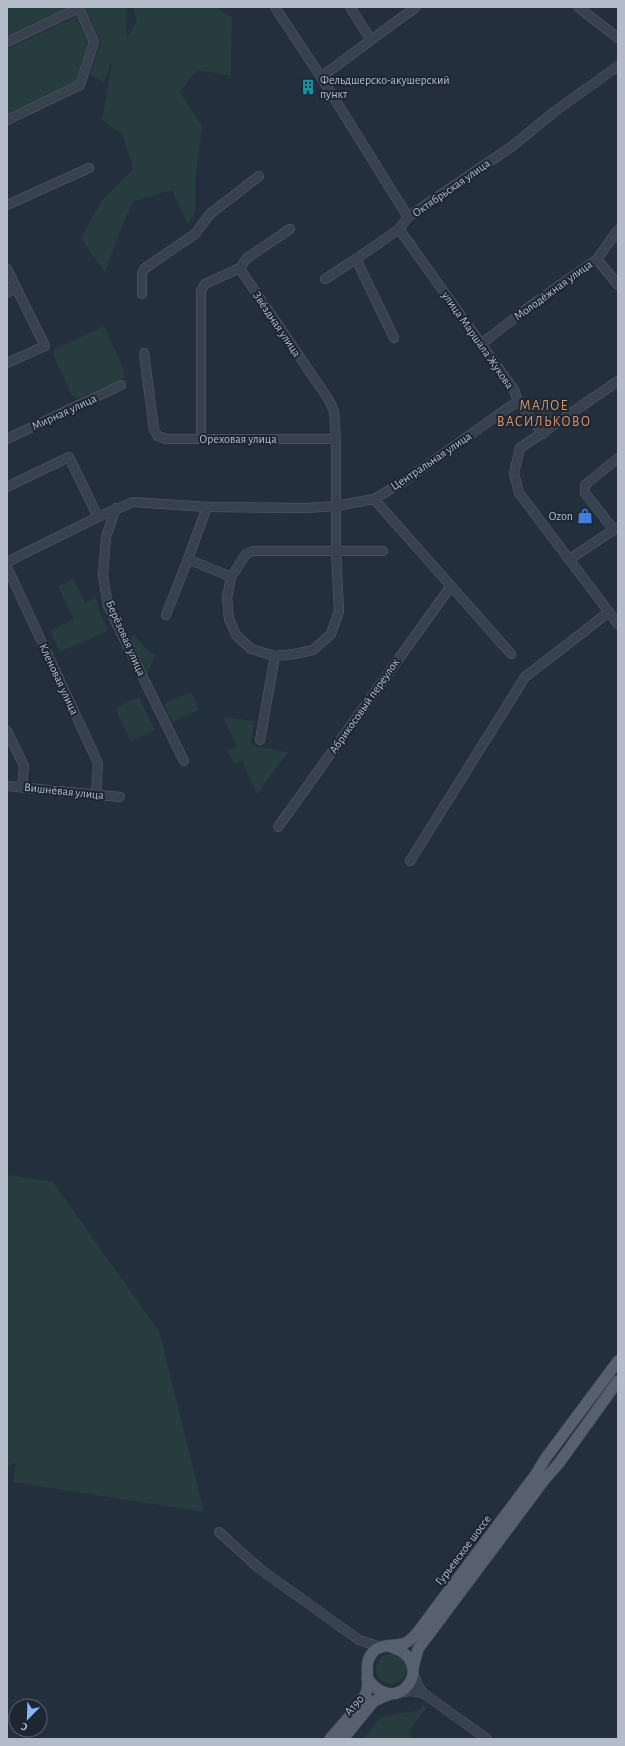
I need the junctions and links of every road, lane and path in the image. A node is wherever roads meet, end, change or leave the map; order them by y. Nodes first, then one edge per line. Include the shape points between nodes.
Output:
1 (275, 7) edge
2 (350, 7) edge
3 (416, 7) edge
4 (578, 7) edge
5 (618, 38) edge
6 (371, 40) junction
7 (7, 42) edge
8 (618, 66) edge
9 (321, 77) junction
10 (7, 120) edge
11 (89, 168) dead end
12 (258, 176) dead end
13 (7, 205) edge
14 (408, 217) junction
15 (290, 229) dead end
16 (399, 229) junction
17 (618, 230) edge
18 (356, 259) junction
19 (597, 259) junction
20 (240, 268) junction
21 (7, 269) edge
22 (325, 279) dead end
23 (618, 285) edge
24 (16, 288) junction
25 (7, 293) edge
26 (142, 294) dead end
27 (394, 338) dead end
28 (481, 344) junction
29 (144, 352) dead end
30 (7, 364) edge
31 (618, 380) edge
32 (121, 385) dead end
33 (518, 401) junction
34 (543, 434) junction
35 (7, 439) edge
36 (201, 439) junction
37 (336, 439) junction
38 (618, 458) edge
39 (7, 487) edge
40 (374, 499) junction
41 (336, 506) junction
42 (207, 507) junction
43 (116, 508) junction
44 (98, 517) junction
45 (616, 528) edge
46 (383, 551) dead end
47 (336, 552) junction
48 (188, 559) junction
49 (570, 559) junction
50 (7, 562) edge
51 (7, 567) edge
52 (231, 577) junction
53 (451, 586) junction
54 (609, 612) junction
55 (166, 615) dead end
56 (618, 624) edge
57 (511, 654) dead end
58 (275, 656) junction
59 (7, 731) edge
60 (260, 740) dead end
61 (184, 761) dead end
62 (7, 786) edge
63 (22, 787) junction
64 (96, 794) junction
65 (120, 797) dead end
66 (278, 827) dead end
67 (410, 861) dead end
68 (618, 1361) edge
69 (617, 1384) edge
70 (219, 1532) dead end
71 (359, 1640) junction
72 (386, 1647) junction
73 (370, 1657) junction
74 (413, 1671) junction
75 (367, 1678) junction
76 (394, 1693) junction
77 (423, 1693) junction
78 (330, 1739) edge
79 (343, 1739) edge
80 (487, 1739) edge

1 - 9 street
2 - 6 street
3 - 6 street
4 - 5 street
6 - 9 street
7 - 10 street via 79,8 94,42 80,85
8 - 14 street, Октябрьская улица via 554,112 512,147
9 - 14 street
11 - 13 street
12 - 26 street via 210,214 195,234 145,268 142,273
14 - 16 street, Октябрьская улица
15 - 20 street via 247,258
16 - 18 street, Октябрьская улица
16 - 28 street, улица Маршала Жукова
17 - 19 street, Молодёжная улица
18 - 22 street
18 - 27 street
19 - 23 street
19 - 28 street, Молодёжная улица
20 - 36 street via 205,284 201,290
20 - 37 street, Звёздная улица via 329,400 334,411
21 - 24 street
24 - 25 street
24 - 30 street via 45,346
28 - 33 street, улица Маршала Жукова via 514,390
29 - 36 street, Ореховая улица via 154,430 158,436 166,439
31 - 34 street
32 - 35 street, Мирная улица
33 - 34 street, улица Маршала Жукова
33 - 40 street, Центральная улица via 406,480
34 - 49 street via 520,448 514,473 519,493
36 - 37 street, Ореховая улица
37 - 41 street
38 - 45 street via 585,485 584,489
39 - 44 street via 69,457
40 - 41 street, Центральная улица
40 - 53 street
41 - 42 street, Центральная улица
41 - 47 street
42 - 43 street, Центральная улица via 133,502
42 - 48 street
43 - 44 street, Центральная улица
43 - 61 street, Берёзовая улица via 106,537 103,576 108,606
44 - 50 street, Центральная улица
45 - 49 street
46 - 47 street
47 - 52 street via 253,551 246,554
47 - 58 street via 339,611 331,634 314,650
48 - 52 street
48 - 55 street
49 - 54 street
51 - 64 street, Кленовая улица via 98,763
52 - 58 street via 227,598 229,619 236,635 251,649
53 - 57 street
53 - 66 street, Абрикосовый переулок
54 - 56 street
54 - 67 street via 525,677
58 - 60 street
59 - 63 street via 24,766
62 - 63 street, Вишнёвая улица
63 - 64 street, Вишнёвая улица
64 - 65 street, Вишнёвая улица
68 - 72 main road, Гурьевское шоссе via 420,1629 406,1642
69 - 74 main road, Гурьевское шоссе via 418,1649
70 - 71 street via 260,1569
71 - 72 street
71 - 73 street
72 - 73 main road, Гурьевское шоссе via 376,1649
72 - 74 main road via 404,1652
73 - 75 main road via 366,1669
74 - 76 main road via 407,1686
74 - 77 street
75 - 76 main road via 378,1691
75 - 78 main road via 368,1685 364,1696
76 - 77 street
76 - 79 main road, А190 via 374,1701
77 - 80 street

